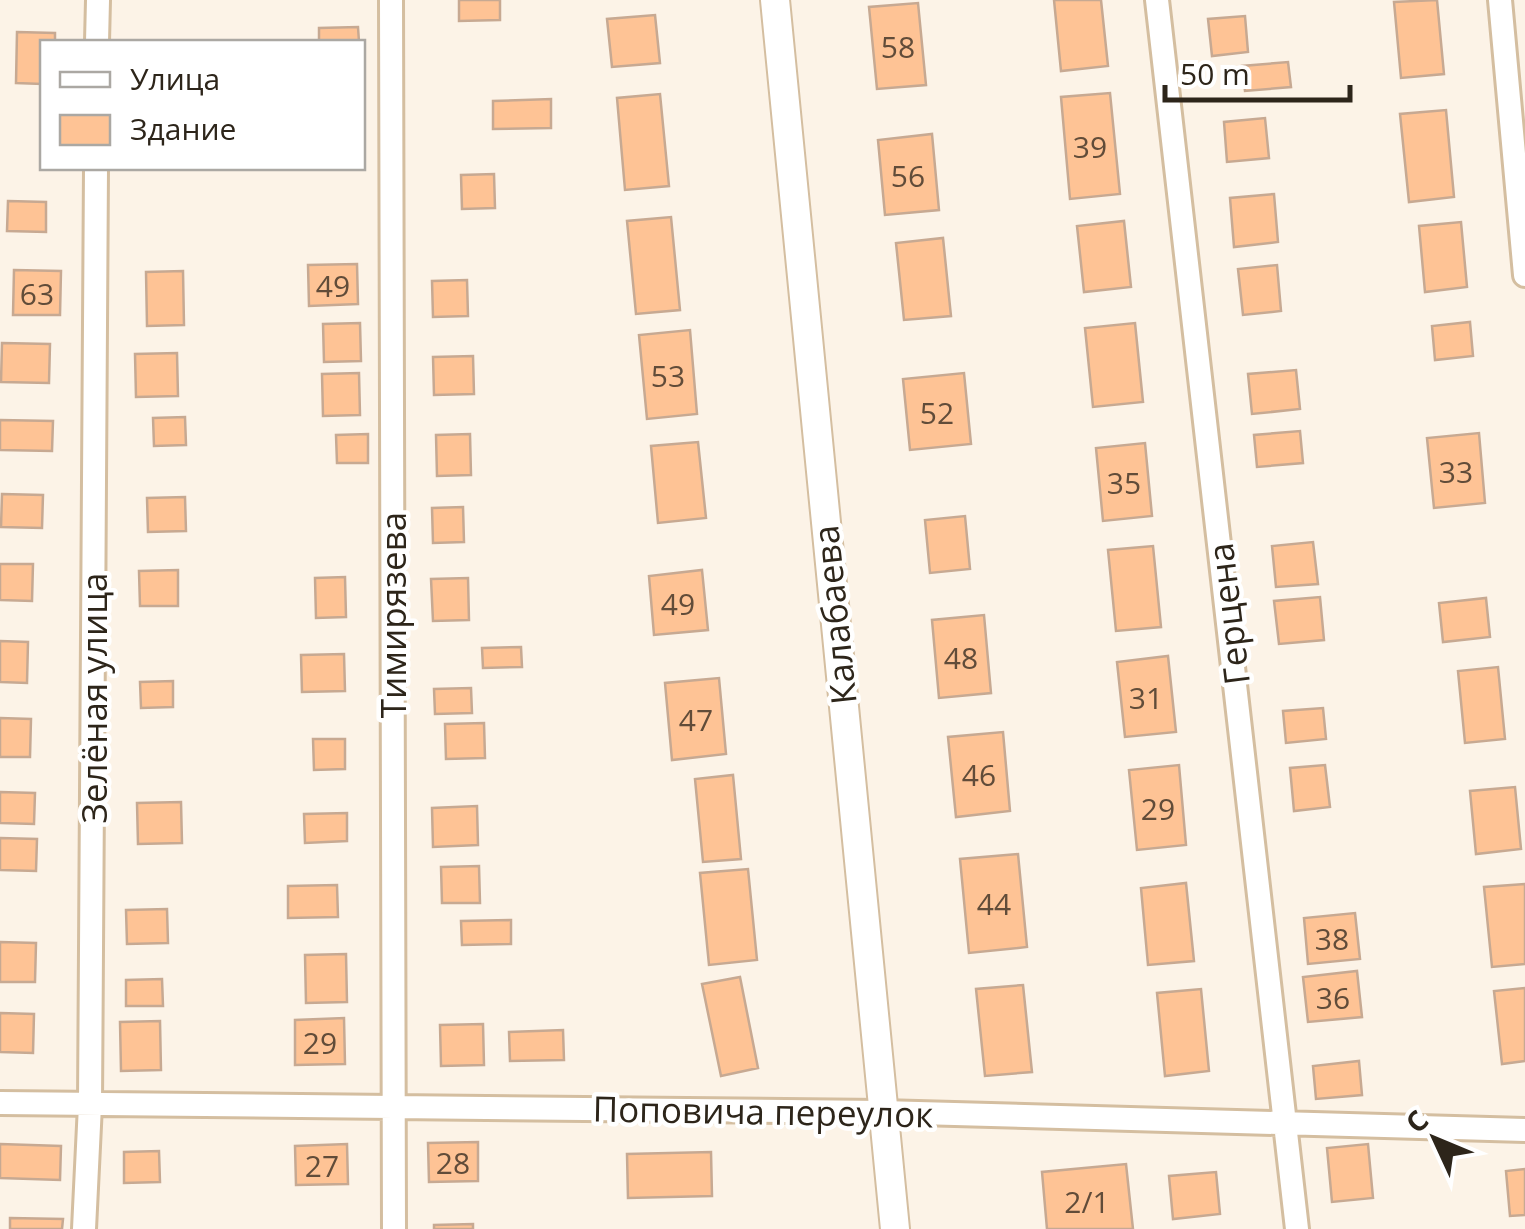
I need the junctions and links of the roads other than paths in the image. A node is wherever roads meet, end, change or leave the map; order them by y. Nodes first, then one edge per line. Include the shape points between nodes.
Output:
1 (98, 0) edge
2 (390, 0) edge
3 (774, 0) edge
4 (1156, 0) edge
5 (1500, 0) edge
6 (98, 40) edge
7 (96, 170) edge
8 (1525, 275) edge
9 (0, 1103) edge
10 (90, 1105) junction
11 (394, 1105) junction
12 (882, 1112) junction
13 (1288, 1124) junction
14 (1525, 1130) edge
15 (84, 1229) edge
16 (394, 1229) edge
17 (895, 1229) edge
18 (1298, 1229) edge

1 - 6 street
2 - 11 street, Тимирязева
3 - 12 street, Калабаева
4 - 13 street, Герцена
5 - 8 street
7 - 10 street, Зелёная улица
9 - 10 street, Поповича переулок
10 - 11 street, Поповича переулок
10 - 15 street, Зелёная улица
11 - 12 street, Поповича переулок
11 - 16 street, Тимирязева
12 - 13 street, Поповича переулок
12 - 17 street, Калабаева
13 - 14 street, Поповича переулок
13 - 18 street, Герцена

